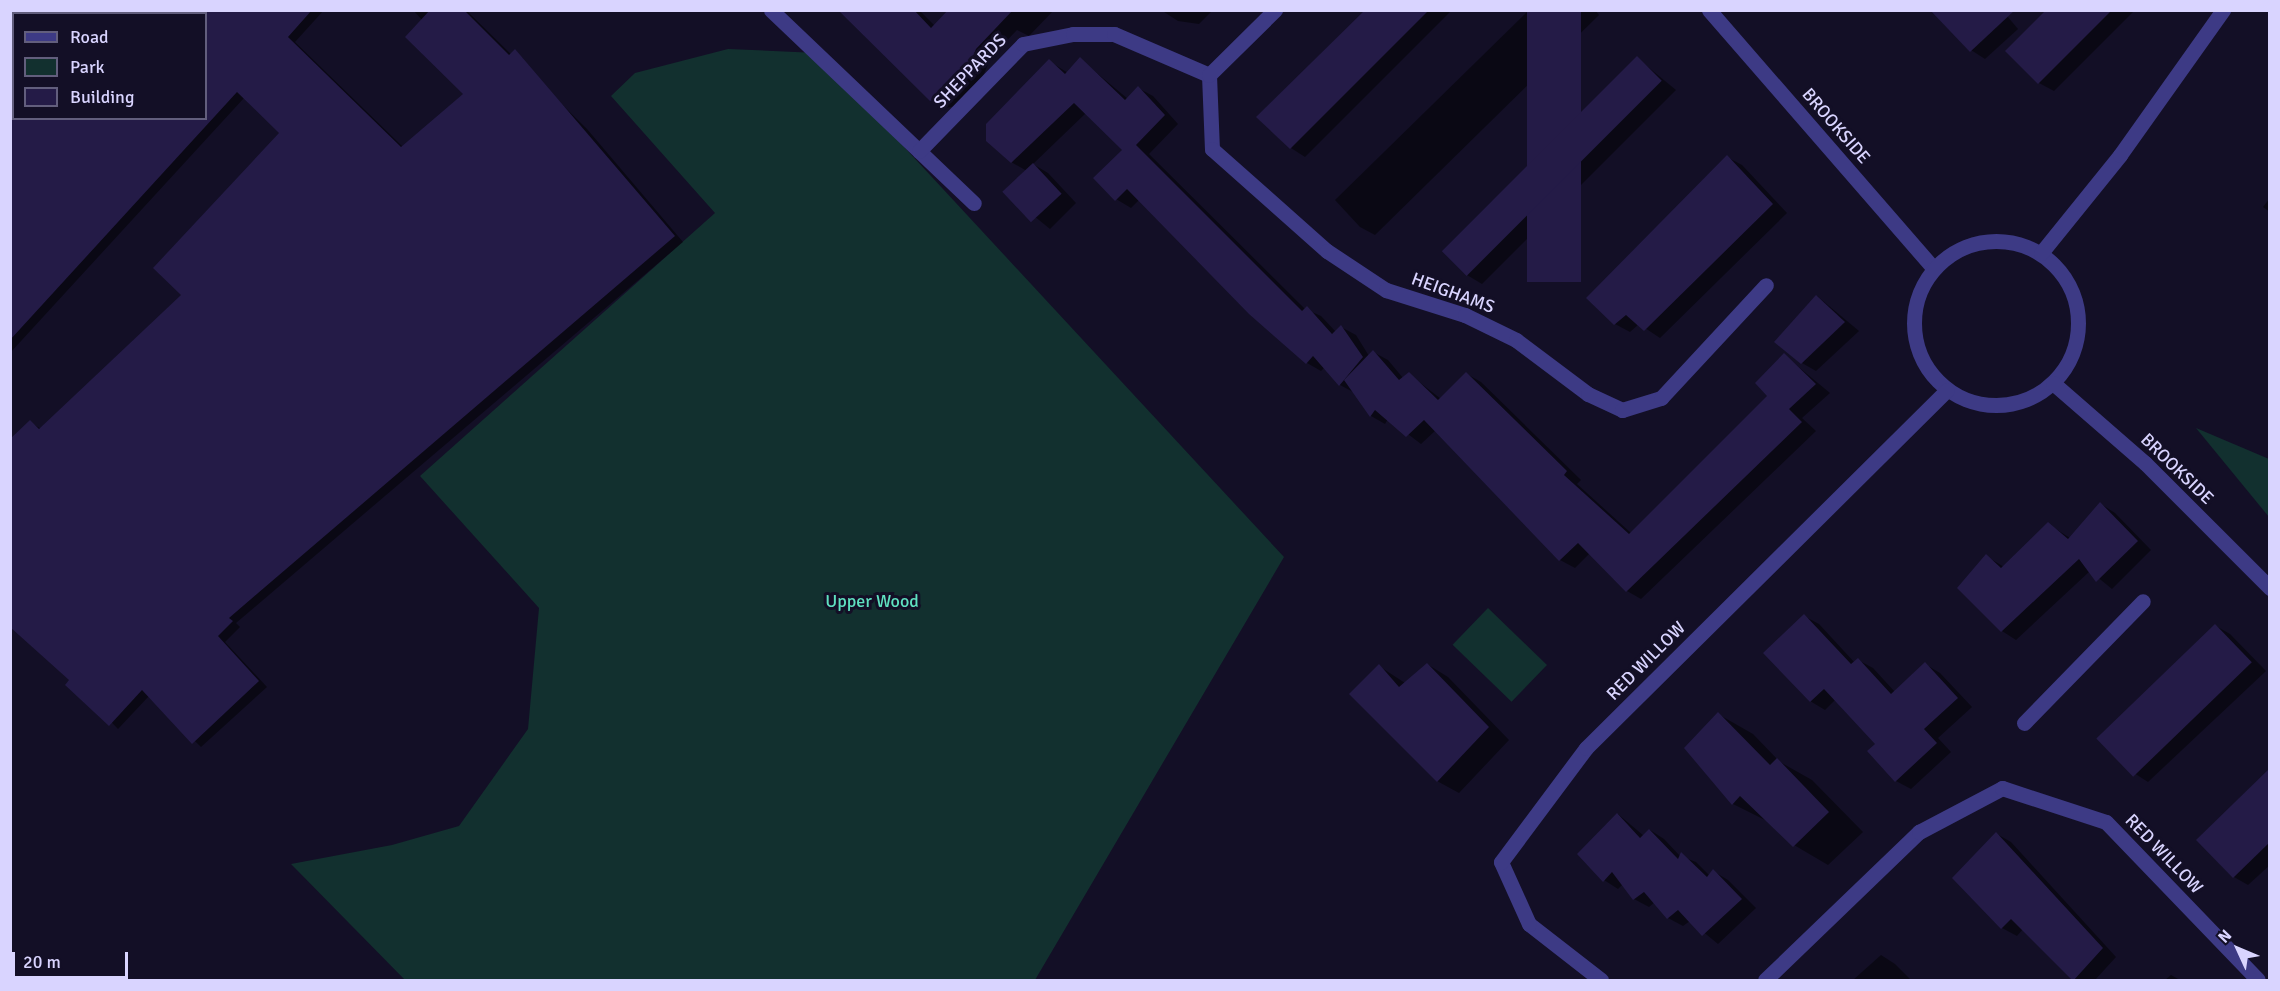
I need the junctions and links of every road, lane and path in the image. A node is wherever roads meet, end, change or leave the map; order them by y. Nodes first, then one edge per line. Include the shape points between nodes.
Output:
1 (771, 10) edge
2 (1275, 10) edge
3 (1709, 10) edge
4 (2223, 10) edge
5 (1209, 75) junction
6 (919, 151) junction
7 (974, 203) dead end
8 (2041, 253) junction
9 (1933, 268) junction
10 (1766, 285) dead end
11 (2054, 383) junction
12 (1947, 390) junction
13 (2270, 588) edge
14 (2143, 601) dead end
15 (2024, 723) dead end
16 (1601, 981) edge
17 (1765, 981) edge
18 (2258, 981) edge

1 - 6 street
2 - 5 street
3 - 9 street, BROOKSIDE
4 - 8 street via 2120,155
5 - 6 street, SHEPPARDS via 1114,34 1073,34 1023,44
5 - 10 street, HEIGHAMS via 1212,149 1327,251 1386,290 1465,315 1516,340 1588,394 1622,410 1661,398
6 - 7 street
8 - 9 street via 2019,243 1972,243
8 - 11 street via 2059,269 2073,290 2079,314 2078,340 2069,363
9 - 12 street via 1919,292 1913,319 1916,346 1928,371
11 - 12 street via 2029,399 2002,406 1973,403
11 - 13 street, BROOKSIDE via 2145,463
12 - 16 street, RED WILLOW via 1586,748 1501,862 1529,924
14 - 15 street
17 - 18 street, RED WILLOW via 1919,832 2002,788 2106,822

